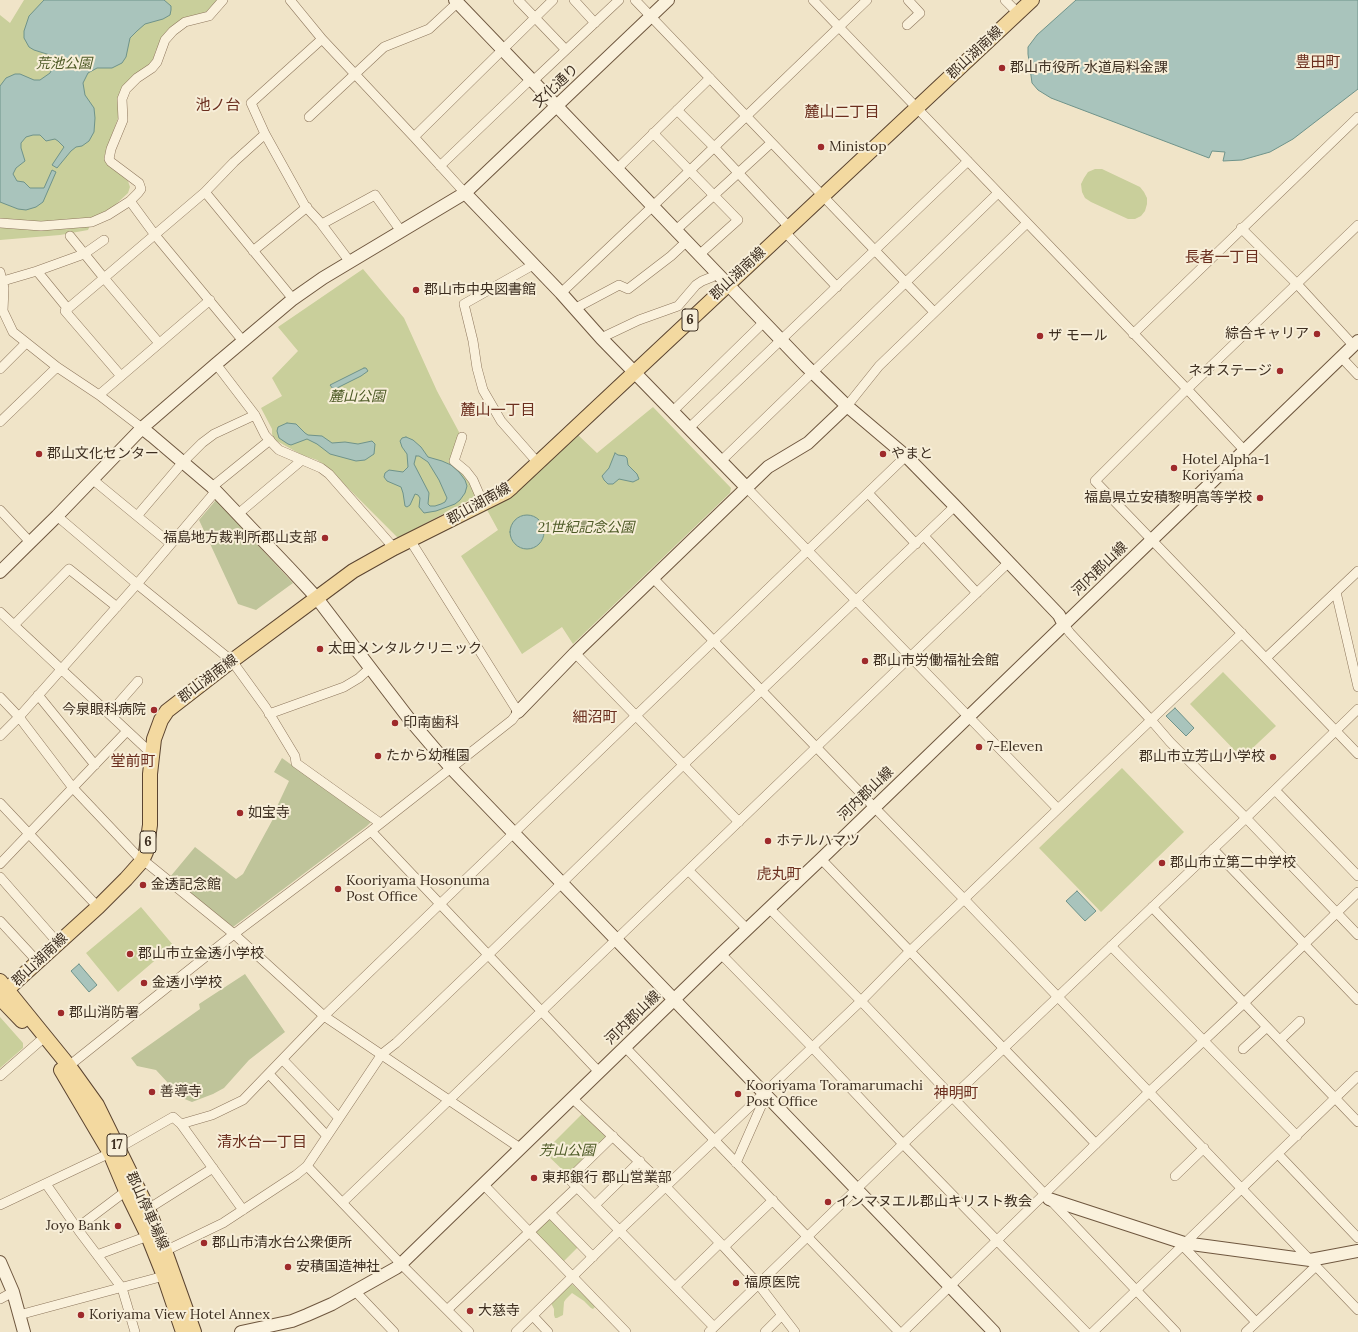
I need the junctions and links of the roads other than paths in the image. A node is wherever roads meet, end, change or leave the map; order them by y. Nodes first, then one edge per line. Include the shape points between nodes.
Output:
1 (223, 0) edge
2 (290, 0) edge
3 (518, 0) edge
4 (553, 0) edge
5 (574, 0) edge
6 (619, 0) edge
7 (635, 0) edge
8 (668, 0) edge
9 (813, 0) edge
10 (867, 0) edge
11 (908, 0) edge
12 (1005, 0) edge
13 (1032, 0) edge
14 (456, 1) edge
15 (1018, 13) junction
16 (650, 17) junction
17 (535, 18) junction
18 (595, 23) junction
19 (907, 25) dead end
20 (839, 26) junction
21 (322, 39) junction
22 (502, 49) junction
23 (566, 50) junction
24 (355, 74) junction
25 (710, 78) junction
26 (532, 80) junction
27 (556, 106) junction
28 (916, 108) junction
29 (677, 110) junction
30 (745, 116) junction
31 (1358, 117) edge
32 (309, 118) dead end
33 (654, 133) junction
34 (264, 134) junction
35 (414, 137) junction
36 (771, 143) junction
37 (714, 147) junction
38 (968, 161) junction
39 (440, 166) junction
40 (617, 169) junction
41 (690, 170) junction
42 (738, 173) junction
43 (204, 192) junction
44 (465, 193) junction
45 (998, 193) junction
46 (714, 195) junction
47 (822, 196) junction
48 (130, 201) junction
49 (653, 206) junction
50 (307, 207) junction
51 (1027, 222) junction
52 (0, 223) edge
53 (322, 224) junction
54 (1358, 225) edge
55 (1241, 228) junction
56 (787, 229) junction
57 (676, 230) junction
58 (401, 231) junction
59 (155, 235) junction
60 (70, 236) dead end
61 (104, 240) dead end
62 (687, 241) junction
63 (875, 250) junction
64 (253, 251) junction
65 (84, 254) junction
66 (699, 254) junction
67 (350, 262) junction
68 (533, 265) junction
69 (37, 271) junction
70 (717, 273) junction
71 (1, 276) edge
72 (104, 278) junction
73 (906, 282) junction
74 (728, 284) junction
75 (1297, 284) junction
76 (837, 287) junction
77 (561, 293) junction
78 (293, 299) junction
79 (210, 300) junction
80 (68, 309) junction
81 (574, 309) junction
82 (2, 312) edge
83 (934, 312) junction
84 (764, 322) junction
85 (1133, 334) junction
86 (601, 338) junction
87 (781, 340) junction
88 (243, 341) junction
89 (26, 343) junction
90 (159, 343) junction
91 (1356, 343) edge
92 (1341, 357) junction
93 (216, 364) junction
94 (57, 367) junction
95 (0, 369) edge
96 (635, 372) junction
97 (812, 372) junction
98 (1358, 375) edge
99 (121, 376) junction
100 (1187, 389) junction
101 (99, 395) junction
102 (847, 406) junction
103 (673, 411) junction
104 (255, 415) junction
105 (0, 422) edge
106 (142, 428) junction
107 (689, 428) junction
108 (462, 437) dead end
109 (270, 440) junction
110 (1244, 450) junction
111 (906, 456) junction
112 (302, 460) junction
113 (721, 461) junction
114 (183, 462) junction
115 (538, 463) junction
116 (92, 479) junction
117 (747, 488) junction
118 (213, 490) junction
119 (868, 493) junction
120 (483, 503) junction
121 (955, 506) junction
122 (0, 510) edge
123 (238, 514) junction
124 (57, 516) junction
125 (137, 516) junction
126 (924, 536) junction
127 (410, 540) junction
128 (1152, 540) junction
129 (30, 542) junction
130 (171, 544) junction
131 (916, 544) junction
132 (394, 548) junction
133 (808, 551) junction
134 (1009, 562) junction
135 (1358, 570) edge
136 (0, 572) edge
137 (654, 578) junction
138 (137, 584) junction
139 (977, 592) junction
140 (1336, 592) junction
141 (316, 597) junction
142 (856, 601) junction
143 (117, 607) junction
144 (0, 612) edge
145 (14, 625) junction
146 (1064, 625) junction
147 (1242, 633) junction
148 (714, 641) junction
149 (575, 653) junction
150 (911, 656) junction
151 (1266, 658) junction
152 (232, 661) junction
153 (370, 668) junction
154 (61, 669) junction
155 (138, 681) dead end
156 (1358, 686) edge
157 (762, 690) junction
158 (38, 696) junction
159 (0, 697) edge
160 (1358, 709) edge
161 (518, 712) junction
162 (109, 714) junction
163 (269, 714) junction
164 (636, 716) junction
165 (968, 716) junction
166 (19, 717) junction
167 (1151, 720) junction
168 (127, 731) junction
169 (1336, 731) junction
170 (0, 736) edge
171 (816, 746) junction
172 (152, 754) junction
173 (1358, 754) edge
174 (95, 764) junction
175 (683, 765) junction
176 (451, 768) junction
177 (73, 788) junction
178 (1275, 790) junction
179 (0, 803) edge
180 (874, 807) junction
181 (1058, 808) junction
182 (1246, 818) junction
183 (739, 822) junction
184 (380, 823) junction
185 (370, 831) junction
186 (29, 833) junction
187 (514, 833) junction
188 (1213, 848) junction
189 (821, 859) junction
190 (142, 861) junction
191 (0, 864) edge
192 (689, 871) junction
193 (1358, 876) edge
194 (0, 877) edge
195 (563, 883) junction
196 (1358, 892) edge
197 (964, 899) junction
198 (440, 904) junction
199 (98, 907) junction
200 (1152, 907) junction
201 (769, 908) junction
202 (1336, 913) junction
203 (0, 921) edge
204 (747, 929) junction
205 (234, 934) junction
206 (1358, 935) edge
207 (616, 939) junction
208 (58, 943) junction
209 (1305, 944) junction
210 (1111, 946) junction
211 (910, 951) junction
212 (721, 954) junction
213 (488, 956) junction
214 (38, 962) junction
215 (2, 991) edge
216 (1057, 997) junction
217 (675, 999) junction
218 (1358, 1000) edge
219 (861, 1001) junction
220 (1244, 1003) junction
221 (541, 1011) junction
222 (324, 1016) junction
223 (1300, 1021) dead end
224 (1266, 1027) junction
225 (1204, 1040) junction
226 (1280, 1040) junction
227 (40, 1041) junction
228 (812, 1046) junction
229 (625, 1047) junction
230 (1004, 1048) junction
231 (1243, 1049) dead end
232 (382, 1054) junction
233 (283, 1060) junction
234 (66, 1069) junction
235 (599, 1072) junction
236 (269, 1074) junction
237 (0, 1075) edge
238 (1358, 1076) edge
239 (1149, 1092) junction
240 (765, 1094) junction
241 (953, 1097) junction
242 (572, 1098) junction
243 (1335, 1098) junction
244 (449, 1101) junction
245 (339, 1118) junction
246 (1358, 1122) edge
247 (181, 1124) junction
248 (327, 1136) junction
249 (613, 1136) junction
250 (1297, 1136) junction
251 (715, 1140) junction
252 (903, 1144) junction
253 (1096, 1144) junction
254 (520, 1148) junction
255 (1204, 1148) junction
256 (114, 1150) junction
257 (1278, 1154) junction
258 (640, 1161) junction
259 (736, 1163) junction
260 (307, 1166) junction
261 (212, 1168) junction
262 (1175, 1176) dead end
263 (46, 1184) junction
264 (483, 1184) junction
265 (577, 1187) junction
266 (666, 1187) junction
267 (858, 1189) junction
268 (1242, 1189) junction
269 (126, 1190) junction
270 (1047, 1196) junction
271 (773, 1200) junction
272 (343, 1202) junction
273 (0, 1205) edge
274 (595, 1205) junction
275 (148, 1209) junction
276 (243, 1210) junction
277 (550, 1213) junction
278 (76, 1228) junction
279 (620, 1230) junction
280 (530, 1233) junction
281 (148, 1236) junction
282 (807, 1237) junction
283 (1358, 1238) edge
284 (998, 1240) junction
285 (1183, 1244) junction
286 (722, 1245) junction
287 (165, 1251) junction
288 (1358, 1251) edge
289 (97, 1255) junction
290 (592, 1257) junction
291 (0, 1262) edge
292 (1313, 1263) junction
293 (401, 1264) junction
294 (164, 1276) junction
295 (572, 1277) junction
296 (759, 1284) junction
297 (950, 1286) junction
298 (675, 1287) junction
299 (122, 1288) junction
300 (1136, 1290) junction
301 (355, 1291) junction
302 (13, 1292) junction
303 (0, 1299) edge
304 (447, 1310) junction
305 (1358, 1310) edge
306 (19, 1315) junction
307 (782, 1315) junction
308 (533, 1316) junction
309 (1256, 1322) junction
310 (711, 1330) edge
311 (24, 1332) edge
312 (134, 1332) edge
313 (183, 1332) edge
314 (194, 1332) edge
315 (241, 1332) edge
316 (394, 1332) edge
317 (469, 1332) edge
318 (516, 1332) edge
319 (548, 1332) edge
320 (626, 1332) edge
321 (765, 1332) edge
322 (795, 1332) edge
323 (899, 1332) edge
324 (903, 1332) edge
325 (994, 1332) edge
326 (1086, 1332) edge
327 (1093, 1332) edge
328 (1176, 1332) edge
329 (1246, 1332) edge

1 - 48 street via 209,16 186,22 173,31 166,40 157,62 126,89 122,99 123,120 111,149 110,159 139,183 141,189
2 - 21 street
3 - 17 street
4 - 17 street
5 - 18 street
6 - 18 street
7 - 16 street
8 - 16 street, 文化通り
9 - 20 street
10 - 20 street
11 - 19 street via 920,13
12 - 15 street
13 - 15 main road, 郡山湖南線 / 6
14 - 22 street
14 - 24 street via 429,29 384,47
15 - 28 main road, 郡山湖南線 / 6
16 - 25 street
16 - 27 street, 文化通り
17 - 22 street
17 - 23 street
18 - 23 street
20 - 28 street
20 - 30 street
21 - 24 street
21 - 34 street via 251,103
22 - 26 street
22 - 35 street
23 - 26 street
24 - 32 street
24 - 35 street
25 - 29 street
25 - 30 street
26 - 27 street
26 - 39 street
27 - 40 street
27 - 44 street, 文化通り
28 - 38 street
28 - 47 main road, 郡山湖南線 / 6
29 - 33 street
29 - 37 street
30 - 36 street
30 - 37 street
31 - 55 street
33 - 40 street
33 - 41 street
34 - 43 street
34 - 50 street
35 - 39 street
36 - 42 street
36 - 47 street
37 - 41 street
37 - 42 street
38 - 45 street
38 - 63 street
39 - 44 street
40 - 49 street
41 - 46 street
41 - 49 street
42 - 46 street
42 - 56 street
43 - 59 street
43 - 64 street
44 - 58 street, 文化通り
44 - 68 street
45 - 51 street
45 - 73 street
46 - 57 street
46 - 66 street via 738,220
47 - 56 main road, 郡山湖南線 / 6
47 - 63 street
48 - 52 street via 92,222 41,226
48 - 59 street
49 - 57 street
49 - 77 street
50 - 53 street
50 - 64 street
51 - 83 street
51 - 85 street
53 - 58 street via 375,196
53 - 67 street
54 - 75 street
55 - 75 street
55 - 85 street
56 - 74 main road, 郡山湖南線 / 6
56 - 76 street
57 - 62 street
58 - 67 street, 文化通り
59 - 72 street
59 - 79 street
60 - 65 street
61 - 65 street
62 - 66 street
62 - 81 street via 628,289 619,284
63 - 73 street
63 - 76 street
64 - 78 street
65 - 69 street
65 - 72 street
66 - 70 street
67 - 78 street, 文化通り
68 - 77 street
68 - 115 street via 464,304 483,390 501,421
69 - 71 street
69 - 80 street
70 - 74 street
70 - 86 street via 696,285 678,306 638,320
71 - 82 street via 4,288
72 - 80 street
72 - 90 street
73 - 83 street
73 - 97 street
74 - 84 street
74 - 96 main road, 郡山湖南線 / 6
75 - 91 street
75 - 100 street
76 - 87 street
77 - 81 street
78 - 88 street, 文化通り
79 - 88 street
79 - 90 street
80 - 99 street via 65,311
81 - 86 street
82 - 89 street via 13,332
83 - 102 street via 879,366
84 - 87 street
84 - 103 street
85 - 100 street
86 - 96 street
87 - 97 street
87 - 107 street
88 - 93 street, 文化通り
89 - 94 street
89 - 95 street
90 - 99 street
91 - 92 street, 河内郡山線
92 - 98 street
92 - 110 street, 河内郡山線
93 - 104 street
93 - 106 street, 文化通り
94 - 101 street
94 - 105 street
96 - 103 street
96 - 115 main road, 郡山湖南線 / 6
97 - 102 street
97 - 113 street
99 - 101 street
100 - 110 street
100 - 128 street via 1096,481
101 - 106 street
102 - 111 street
102 - 117 street via 808,443 768,467
103 - 107 street
104 - 109 street
104 - 114 street via 214,434
106 - 114 street
106 - 116 street, 文化通り
107 - 113 street
108 - 120 street via 454,461 473,480
109 - 112 street via 279,450
109 - 118 street
110 - 128 street, 河内郡山線
111 - 119 street
111 - 121 street
112 - 123 street
112 - 132 street via 329,474
113 - 117 street
114 - 118 street
114 - 125 street
115 - 120 main road, 郡山湖南線 / 6 via 506,492
116 - 124 street, 文化通り
116 - 125 street
117 - 133 street
117 - 137 street
118 - 123 street
118 - 130 street
119 - 131 street
119 - 133 street
120 - 127 main road, 郡山湖南線 / 6
121 - 126 street
121 - 134 street
122 - 129 street
123 - 141 street
124 - 129 street, 文化通り
124 - 138 street
125 - 130 street
126 - 131 street
126 - 139 street
127 - 132 main road, 郡山湖南線 / 6
127 - 161 street
128 - 146 street, 河内郡山線
128 - 147 street
129 - 136 street, 文化通り
130 - 138 street
131 - 142 street
132 - 141 main road, 郡山湖南線 / 6 via 353,571
133 - 142 street
133 - 148 street
134 - 139 street
134 - 146 street via 1059,615
135 - 140 street
137 - 148 street
137 - 149 street
138 - 143 street
138 - 152 street
139 - 150 street
140 - 151 street
140 - 156 street
141 - 152 main road, 郡山湖南線 / 6
141 - 153 street
142 - 150 street
142 - 157 street
143 - 145 street via 69,569
143 - 154 street
144 - 145 street
145 - 154 street
146 - 165 street, 河内郡山線
146 - 167 street
147 - 151 street
147 - 167 street
148 - 157 street
148 - 164 street
149 - 161 street
149 - 164 street
150 - 165 street
150 - 171 street
151 - 169 street
152 - 163 street
152 - 172 main road, 郡山湖南線 / 6 via 167,711 154,739
153 - 163 street via 344,687
153 - 176 street
154 - 158 street
154 - 162 street
155 - 162 street
157 - 171 street
157 - 175 street
158 - 166 street
158 - 174 street
159 - 166 street
160 - 169 street
161 - 176 street via 512,720
162 - 168 street
163 - 184 street via 295,756 296,762
164 - 175 street
164 - 187 street
165 - 180 street, 河内郡山線
165 - 181 street
166 - 170 street
166 - 177 street
167 - 181 street
167 - 182 street
168 - 172 street
168 - 174 street
169 - 173 street
169 - 178 street
171 - 180 street
171 - 183 street
172 - 190 main road, 郡山湖南線 / 6 via 150,826
174 - 177 street
175 - 183 street
175 - 195 street
176 - 184 street
176 - 187 street
177 - 186 street
177 - 190 street
178 - 182 street
178 - 193 street
179 - 186 street
180 - 189 street, 河内郡山線
180 - 197 street
181 - 197 street
182 - 188 street
182 - 202 street
183 - 192 street
184 - 185 street
185 - 198 street
185 - 205 street
186 - 191 street
186 - 199 street
187 - 195 street
187 - 198 street
188 - 200 street
188 - 209 street
189 - 201 street, 河内郡山線
189 - 211 street
190 - 199 main road, 郡山湖南線 / 6
190 - 205 street
192 - 204 street
192 - 207 street
194 - 208 street
195 - 207 street
195 - 213 street
196 - 202 street
197 - 211 street
197 - 216 street
198 - 213 street
198 - 222 street
199 - 208 main road, 郡山湖南線 / 6
200 - 210 street
200 - 220 street
201 - 204 street, 河内郡山線
201 - 219 street
202 - 206 street
202 - 209 street
203 - 214 street
204 - 212 street, 河内郡山線
205 - 222 street
205 - 234 street
207 - 217 street
207 - 221 street
208 - 214 main road, 郡山湖南線 / 6
209 - 218 street
209 - 220 street
210 - 216 street
210 - 225 street
211 - 219 street
211 - 230 street
212 - 217 street, 河内郡山線
212 - 228 street
213 - 221 street
213 - 232 street via 396,1044
214 - 215 main road, 郡山湖南線 / 6
215 - 227 main road, 郡山停車場線 / 17
215 - 234 main road, 郡山停車場線 / 17
216 - 230 street
216 - 239 street
217 - 229 street, 河内郡山線
217 - 240 street
219 - 228 street
219 - 241 street
220 - 224 street
220 - 225 street
221 - 235 street
221 - 244 street
222 - 232 street
222 - 233 street
223 - 226 street
224 - 226 street
224 - 231 street
225 - 239 street
225 - 250 street
226 - 243 street
227 - 234 main road, 郡山停車場線 / 17
227 - 237 street
228 - 240 street
228 - 252 street
229 - 235 street, 河内郡山線
229 - 251 street
230 - 241 street
230 - 253 street
232 - 244 street
232 - 245 street
233 - 236 street
233 - 245 street
234 - 256 main road, 郡山停車場線 / 17 via 97,1105
235 - 242 street, 河内郡山線
236 - 247 street via 244,1100 212,1115
236 - 248 street
238 - 243 street
239 - 253 street
239 - 255 street
240 - 251 street
240 - 259 street
240 - 267 street
241 - 252 street
241 - 270 street
242 - 249 street
242 - 254 street, 河内郡山線
243 - 246 street
243 - 250 street
244 - 254 street
244 - 272 street
245 - 248 street
247 - 256 street via 173,1117
247 - 261 street
248 - 260 street
249 - 258 street
249 - 265 street via 569,1179
250 - 257 street
251 - 259 street
251 - 266 street
252 - 267 street
252 - 284 street
253 - 270 street
254 - 264 street, 河内郡山線
255 - 262 street
255 - 268 street
256 - 263 street
256 - 269 main road, 郡山停車場線 / 17
256 - 275 main road, 郡山停車場線 / 17
257 - 268 street
257 - 283 street
258 - 266 street
258 - 274 street
259 - 271 street
260 - 272 street
260 - 276 street
261 - 275 street
261 - 276 street
263 - 273 street
263 - 278 street
264 - 280 street
264 - 293 street, 河内郡山線
265 - 274 street
265 - 277 street
266 - 279 street
266 - 286 street
267 - 282 street
267 - 297 street
268 - 285 street
268 - 292 street
269 - 278 street
269 - 281 main road, 郡山停車場線 / 17
270 - 284 street
270 - 285 street
270 - 300 street
271 - 282 street
271 - 286 street
272 - 293 street
274 - 279 street
275 - 287 main road, 郡山停車場線 / 17
276 - 287 street
277 - 280 street
277 - 290 street
278 - 289 street
279 - 290 street
279 - 298 street
280 - 295 street
280 - 304 street
281 - 289 street
281 - 294 main road, 郡山停車場線 / 17
282 - 296 street
282 - 323 street
284 - 297 street
284 - 326 street
285 - 292 street
285 - 300 street
285 - 309 street
286 - 296 street
286 - 298 street
287 - 314 main road, 郡山停車場線 / 17
288 - 292 street
289 - 299 street
290 - 295 street
291 - 302 street
292 - 305 street
292 - 309 street
293 - 301 street, 河内郡山線
293 - 304 street
294 - 299 street
294 - 313 main road, 郡山停車場線 / 17
295 - 308 street
295 - 320 street
296 - 307 street
296 - 310 street
297 - 324 street
297 - 325 street
298 - 310 street
299 - 306 street
299 - 312 street
300 - 327 street
300 - 328 street
301 - 315 street, 河内郡山線 via 292,1321
301 - 316 street
302 - 303 street
302 - 306 street
304 - 317 street
306 - 311 street
307 - 321 street
307 - 322 street
308 - 318 street
308 - 319 street
309 - 329 street

